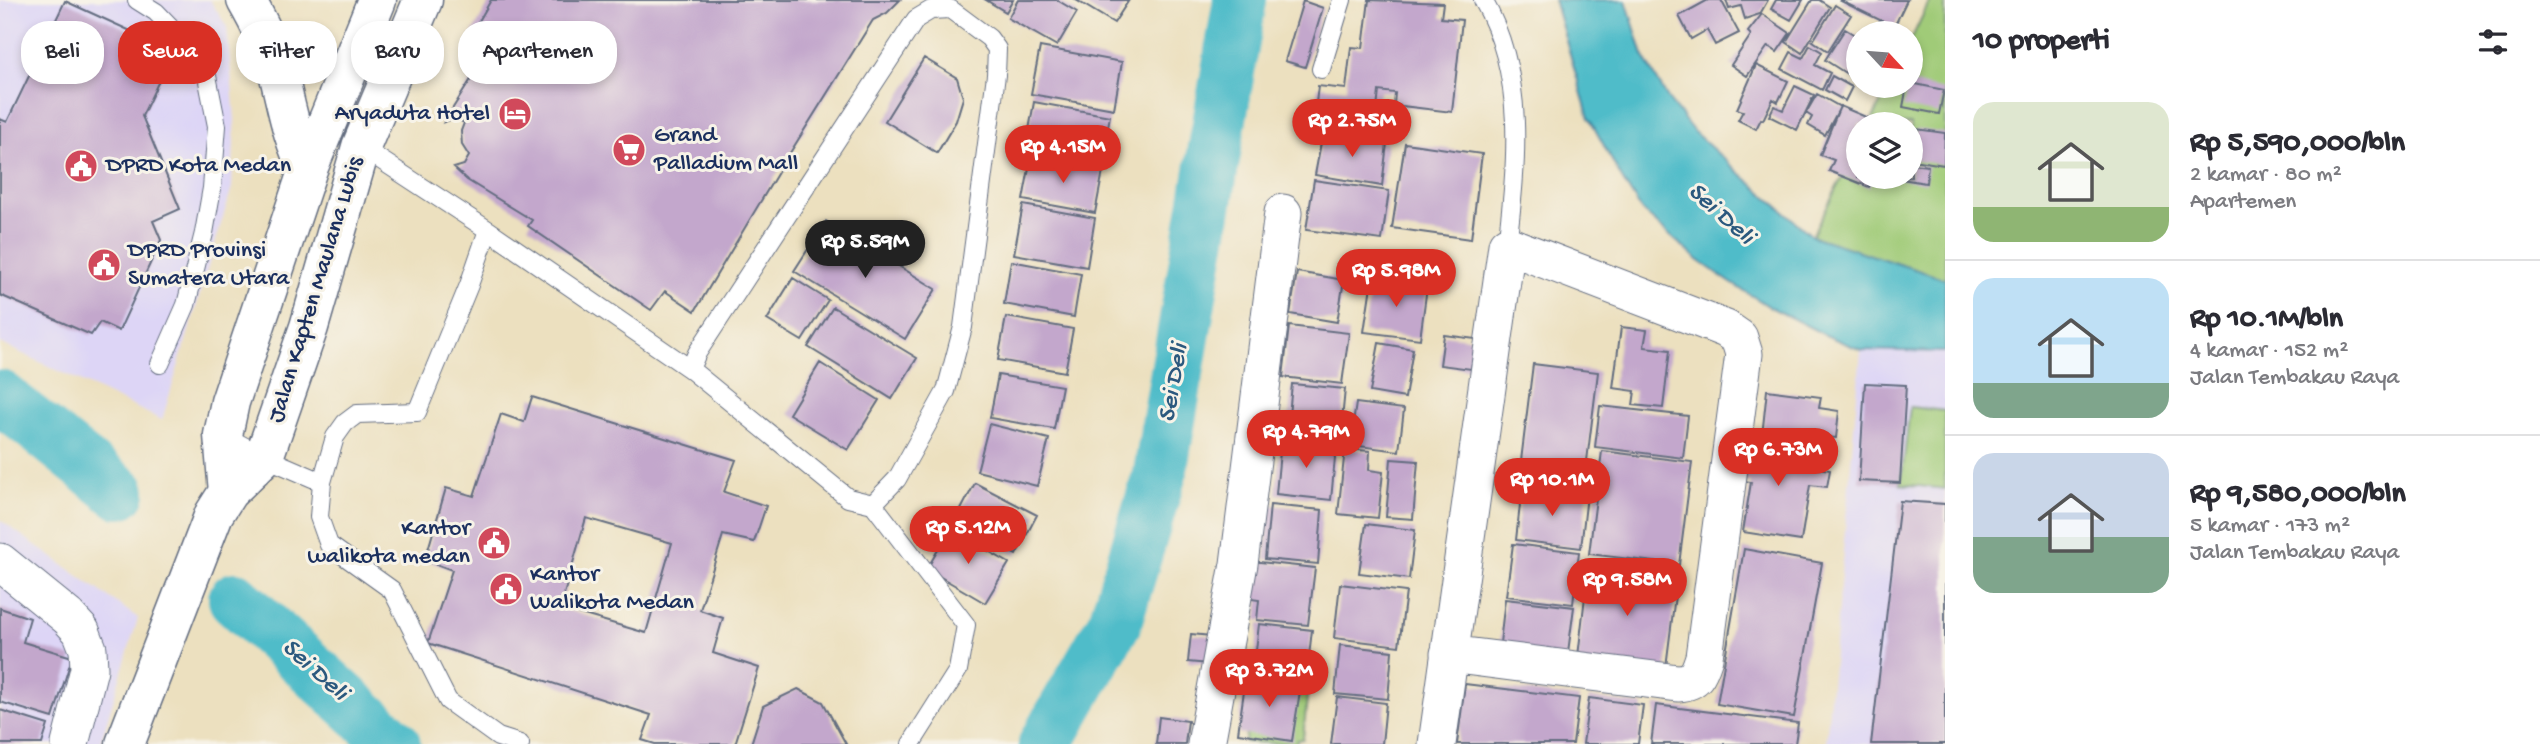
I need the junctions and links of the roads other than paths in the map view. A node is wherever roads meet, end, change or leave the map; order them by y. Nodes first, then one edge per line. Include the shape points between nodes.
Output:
1 (137, 0) edge
2 (246, 0) edge
3 (377, 0) edge
4 (424, 0) edge
5 (1342, 0) edge
6 (1483, 0) edge
7 (1321, 69) dead end
8 (361, 147) junction
9 (308, 169) junction
10 (1283, 213) dead end
11 (488, 230) junction
12 (1507, 245) junction
13 (160, 364) dead end
14 (690, 369) junction
15 (222, 435) junction
16 (264, 457) junction
17 (322, 482) junction
18 (221, 503) junction
19 (873, 504) junction
20 (0, 562) edge
21 (1449, 654) junction
22 (70, 744) edge
23 (125, 744) edge
24 (520, 744) edge
25 (911, 744) edge
26 (1206, 744) edge
27 (1437, 744) edge

1 - 13 lane via 156,12 189,46 207,76 217,126 204,233 186,305
2 - 9 main road via 266,36 298,151
3 - 9 main road, Jalan Kapten Maulana Lubis
4 - 8 main road, Jalan Kapten Maulana Lubis
5 - 7 lane
6 - 12 lane via 1508,58 1517,123
8 - 11 lane
8 - 16 main road, Jalan Kapten Maulana Lubis via 309,327
9 - 15 main road, Jalan Kapten Maulana Lubis
10 - 26 street via 1239,564
11 - 14 lane
11 - 17 lane via 417,412 357,414 335,437
12 - 21 street
12 - 21 street via 1726,329 1739,338 1744,354 1704,657 1695,678 1678,683
14 - 19 lane via 848,498
14 - 19 lane via 916,19 931,10 950,9 979,30 997,49 996,75 963,327 946,391 897,479
15 - 16 lane
15 - 18 main road, Jalan Kapten Maulana Lubis
16 - 17 lane
16 - 18 main road, Jalan Kapten Maulana Lubis
17 - 24 lane via 319,517 329,545 392,590 448,701 498,737
18 - 23 main road
19 - 25 lane via 966,625 958,670
20 - 22 street via 68,617 81,631 88,649 89,669
21 - 27 street

